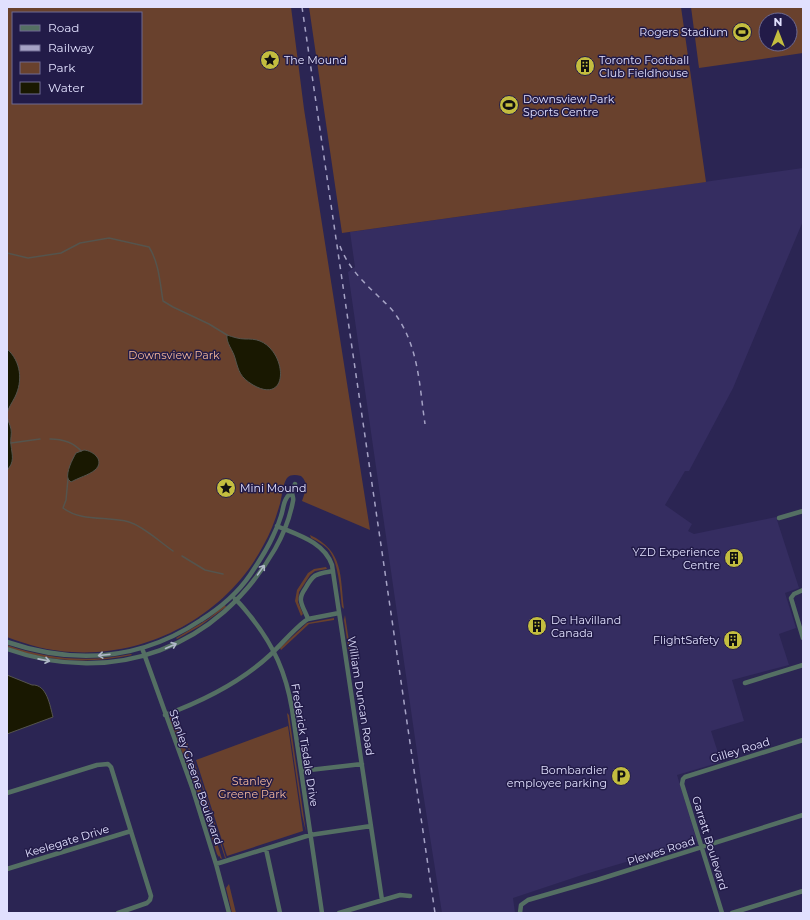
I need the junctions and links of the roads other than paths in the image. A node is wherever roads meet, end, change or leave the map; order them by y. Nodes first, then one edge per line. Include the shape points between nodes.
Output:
1 (295, 484) dead end
2 (292, 492) junction
3 (803, 511) edge
4 (779, 518) dead end
5 (277, 526) junction
6 (284, 529) junction
7 (333, 571) junction
8 (803, 590) edge
9 (232, 596) junction
10 (237, 601) junction
11 (339, 613) junction
12 (308, 619) junction
13 (803, 638) edge
14 (7, 642) edge
15 (142, 648) junction
16 (7, 649) edge
17 (274, 651) junction
18 (144, 656) junction
19 (803, 665) edge
20 (745, 683) dead end
21 (165, 715) junction
22 (803, 740) edge
23 (362, 764) junction
24 (301, 772) junction
25 (683, 779) joint
26 (7, 792) edge
27 (803, 815) edge
28 (371, 826) junction
29 (131, 831) junction
30 (310, 835) junction
31 (702, 847) junction
32 (266, 849) junction
33 (216, 864) junction
34 (7, 869) edge
35 (803, 891) edge
36 (410, 896) dead end
37 (382, 900) junction
38 (118, 913) edge
39 (229, 913) edge
40 (280, 913) edge
41 (322, 913) edge
42 (339, 913) edge
43 (520, 913) edge
44 (722, 913) edge
45 (732, 913) edge

1 - 2 street
2 - 5 street via 286,498
2 - 6 street via 294,500
3 - 4 street
5 - 6 street, William Duncan Road
5 - 9 street via 261,557
6 - 7 street, William Duncan Road via 318,545 331,560
10 -> 6 street via 264,566
7 - 11 street, William Duncan Road
7 - 12 street via 314,575 304,591 301,601
8 - 13 street via 792,595
9 - 10 street, Frederick Tisdale Drive
9 - 15 street via 205,618 182,632
10 - 17 street, Frederick Tisdale Drive via 258,626
18 -> 10 street via 185,640
11 - 12 street
11 - 23 street, William Duncan Road
12 - 17 street
15 -> 14 street via 104,656 73,656 38,651
15 - 18 street, Stanley Greene Boulevard
16 -> 18 street via 36,658 73,664 100,664
17 - 21 street via 224,689
17 - 24 street, Frederick Tisdale Drive via 287,683
18 - 21 street, Stanley Greene Boulevard
19 - 20 street
21 - 33 street, Stanley Greene Boulevard via 193,790
22 - 25 street, Gilley Road
23 - 24 street
23 - 28 street, William Duncan Road
24 - 30 street, Frederick Tisdale Drive
25 - 31 street, Garratt Boulevard via 682,784
26 - 29 street via 108,764 112,767
27 - 31 street, Plewes Road
28 - 30 street
28 - 37 street, William Duncan Road
29 - 34 street, Keelegate Drive
29 - 38 street via 148,885 150,900
30 - 32 street
30 - 41 street, Frederick Tisdale Drive
31 - 43 street, Plewes Road via 528,900 520,908
31 - 44 street, Garratt Boulevard
32 - 33 street
32 - 40 street
33 - 39 street, Stanley Greene Boulevard
35 - 45 street
36 - 37 street via 400,895
37 - 42 street

